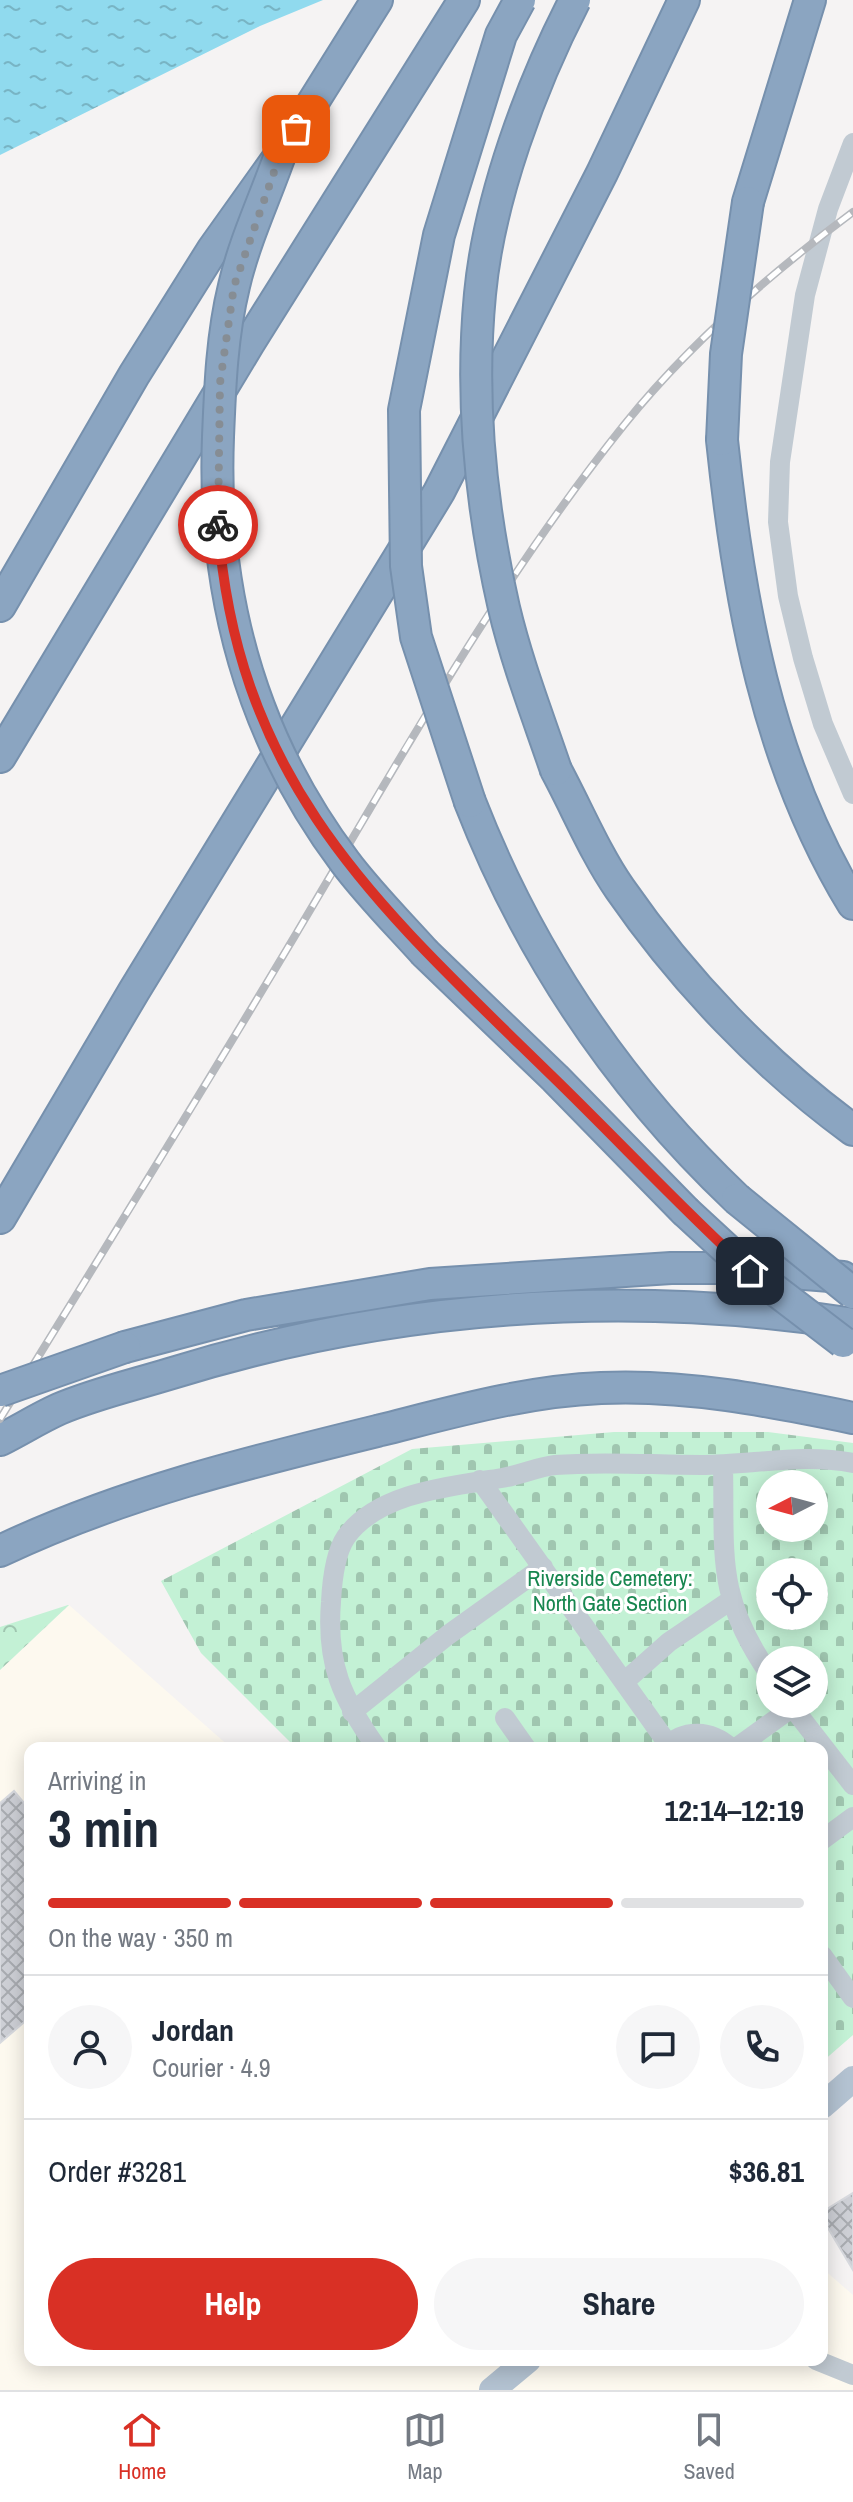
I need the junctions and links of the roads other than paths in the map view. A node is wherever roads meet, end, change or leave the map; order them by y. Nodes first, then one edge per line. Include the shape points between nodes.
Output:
1 (377, 0) edge
2 (464, 0) edge
3 (520, 0) edge
4 (575, 0) edge
5 (684, 0) edge
6 (810, 0) edge
7 (853, 143) edge
8 (280, 155) junction
9 (0, 606) edge
10 (0, 757) edge
11 (853, 794) edge
12 (853, 904) edge
13 (853, 1130) edge
14 (0, 1218) edge
15 (853, 1279) edge
16 (853, 1293) edge
17 (850, 1339) edge
18 (0, 1391) edge
19 (853, 1418) edge
20 (0, 1440) edge
21 (853, 1463) edge
22 (723, 1465) junction
23 (480, 1480) junction
24 (6, 1548) edge
25 (543, 1567) junction
26 (731, 1600) junction
27 (756, 1655) edge
28 (624, 1682) junction
29 (352, 1712) junction
30 (505, 1718) dead end
31 (775, 1718) edge
32 (801, 1718) edge
33 (373, 1742) edge
34 (522, 1742) edge
35 (664, 1742) edge
36 (676, 1742) edge
37 (722, 1742) edge
38 (741, 1742) edge
39 (820, 1742) edge
40 (828, 1753) edge
41 (853, 1785) edge
42 (853, 1817) edge
43 (828, 1836) edge
44 (828, 1963) edge
45 (853, 1998) edge
46 (853, 2079) edge
47 (828, 2101) edge
48 (828, 2365) edge
49 (522, 2366) edge
50 (853, 2375) edge
51 (498, 2388) edge

1 - 8 highway
2 - 10 highway
3 - 16 highway, bridge via 501,35 439,235 404,410 406,566 416,637 470,802 506,889 577,1013 659,1120 737,1199
4 - 13 highway, bridge via 516,143 490,233 480,294 480,470 505,611 556,770 619,888 705,996 799,1091
5 - 14 highway via 439,492
6 - 12 highway, bridge via 748,202 728,339 722,440 743,604 769,711 806,819
7 - 11 street via 805,295 780,462 778,522 803,658 823,724
8 - 9 highway, bridge via 134,375
8 - 17 highway, bridge via 234,286 220,383 216,507 224,583 241,657 283,764 346,864 425,953 750,1271
15 - 18 highway, bridge via 787,1271 671,1268 430,1284 261,1312 125,1347
17 - 20 highway via 714,1308 507,1309 261,1348 62,1408
19 - 24 highway via 746,1396 602,1388 532,1394 153,1488
21 - 22 street via 829,1458
22 - 23 street via 553,1465
22 - 26 street via 723,1560
23 - 25 street
23 - 29 street via 401,1500 362,1520 345,1539 332,1581 330,1613 332,1653
25 - 28 street
25 - 29 street
26 - 27 street
26 - 28 street via 669,1642
28 - 35 street
29 - 33 street
30 - 34 street
31 - 38 street
32 - 39 street
36 - 37 street via 695,1733
40 - 41 street
42 - 43 street
44 - 45 street
46 - 47 main road
48 - 50 street
49 - 51 main road

